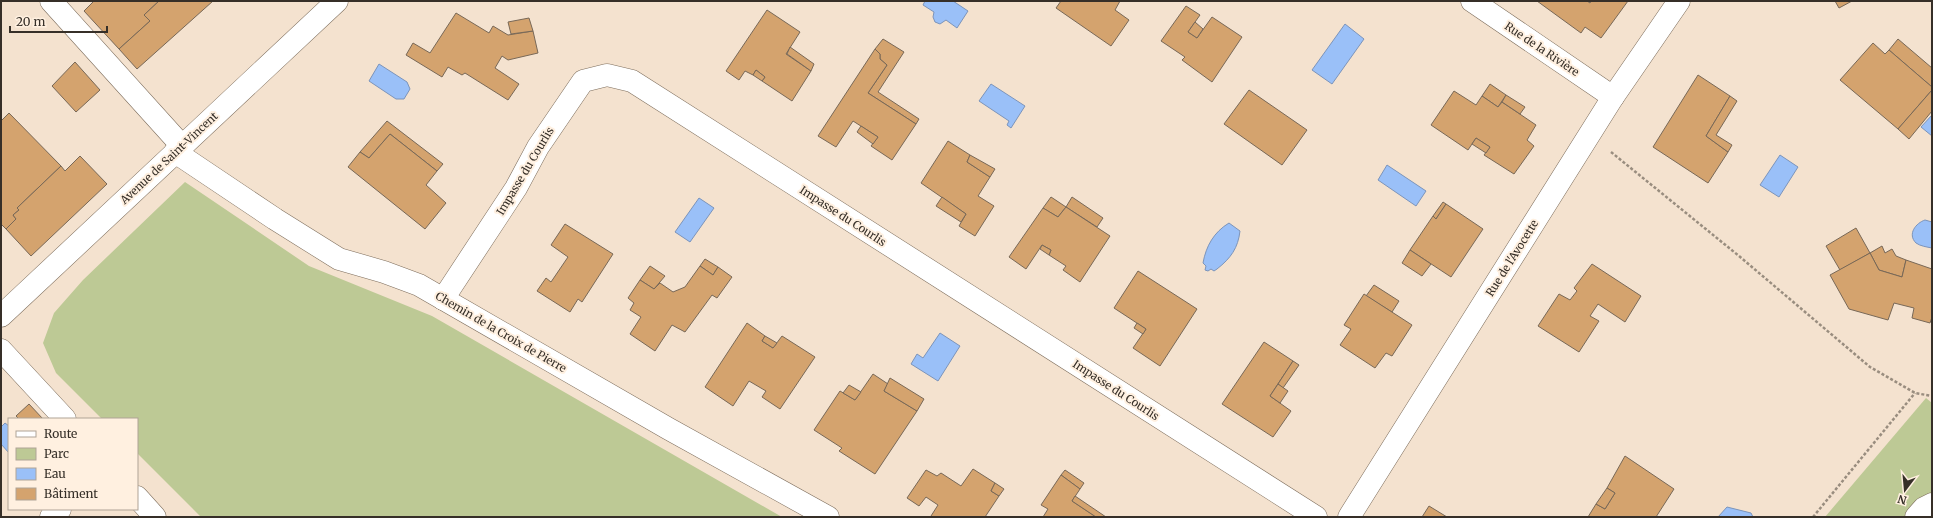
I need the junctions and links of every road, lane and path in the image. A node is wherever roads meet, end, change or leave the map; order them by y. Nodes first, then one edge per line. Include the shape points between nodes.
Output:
1 (51, 1) edge
2 (337, 1) edge
3 (1472, 1) edge
4 (1679, 1) edge
5 (1612, 97) junction
6 (1589, 134) junction
7 (178, 149) junction
8 (443, 299) junction
9 (1, 316) edge
10 (1, 350) edge
11 (1915, 393) junction
12 (1932, 396) edge
13 (64, 418) edge
14 (138, 498) edge
15 (1932, 504) edge
16 (59, 510) edge
17 (51, 517) edge
18 (155, 517) edge
19 (828, 517) edge
20 (1316, 517) edge
21 (1349, 517) edge
22 (1813, 517) edge
23 (1916, 517) edge

1 - 7 street, Chemin de la Croix de Pierre
2 - 7 street, Avenue de Saint-Vincent
3 - 5 street, Rue de la Rivière
4 - 5 street, Rue de l'Avocette
5 - 6 street, Rue de l'Avocette
6 - 11 path via 1870,367
6 - 21 street, Rue de l'Avocette
7 - 8 street, Chemin de la Croix de Pierre via 275,219 339,259 419,284
7 - 9 street, Avenue de Saint-Vincent
8 - 19 street, Chemin de la Croix de Pierre via 663,426
8 - 20 street, Impasse du Courlis via 516,188 538,147 583,81 607,75 632,81
10 - 13 street
11 - 12 path
11 - 22 path
14 - 18 street
15 - 23 street
16 - 17 street

